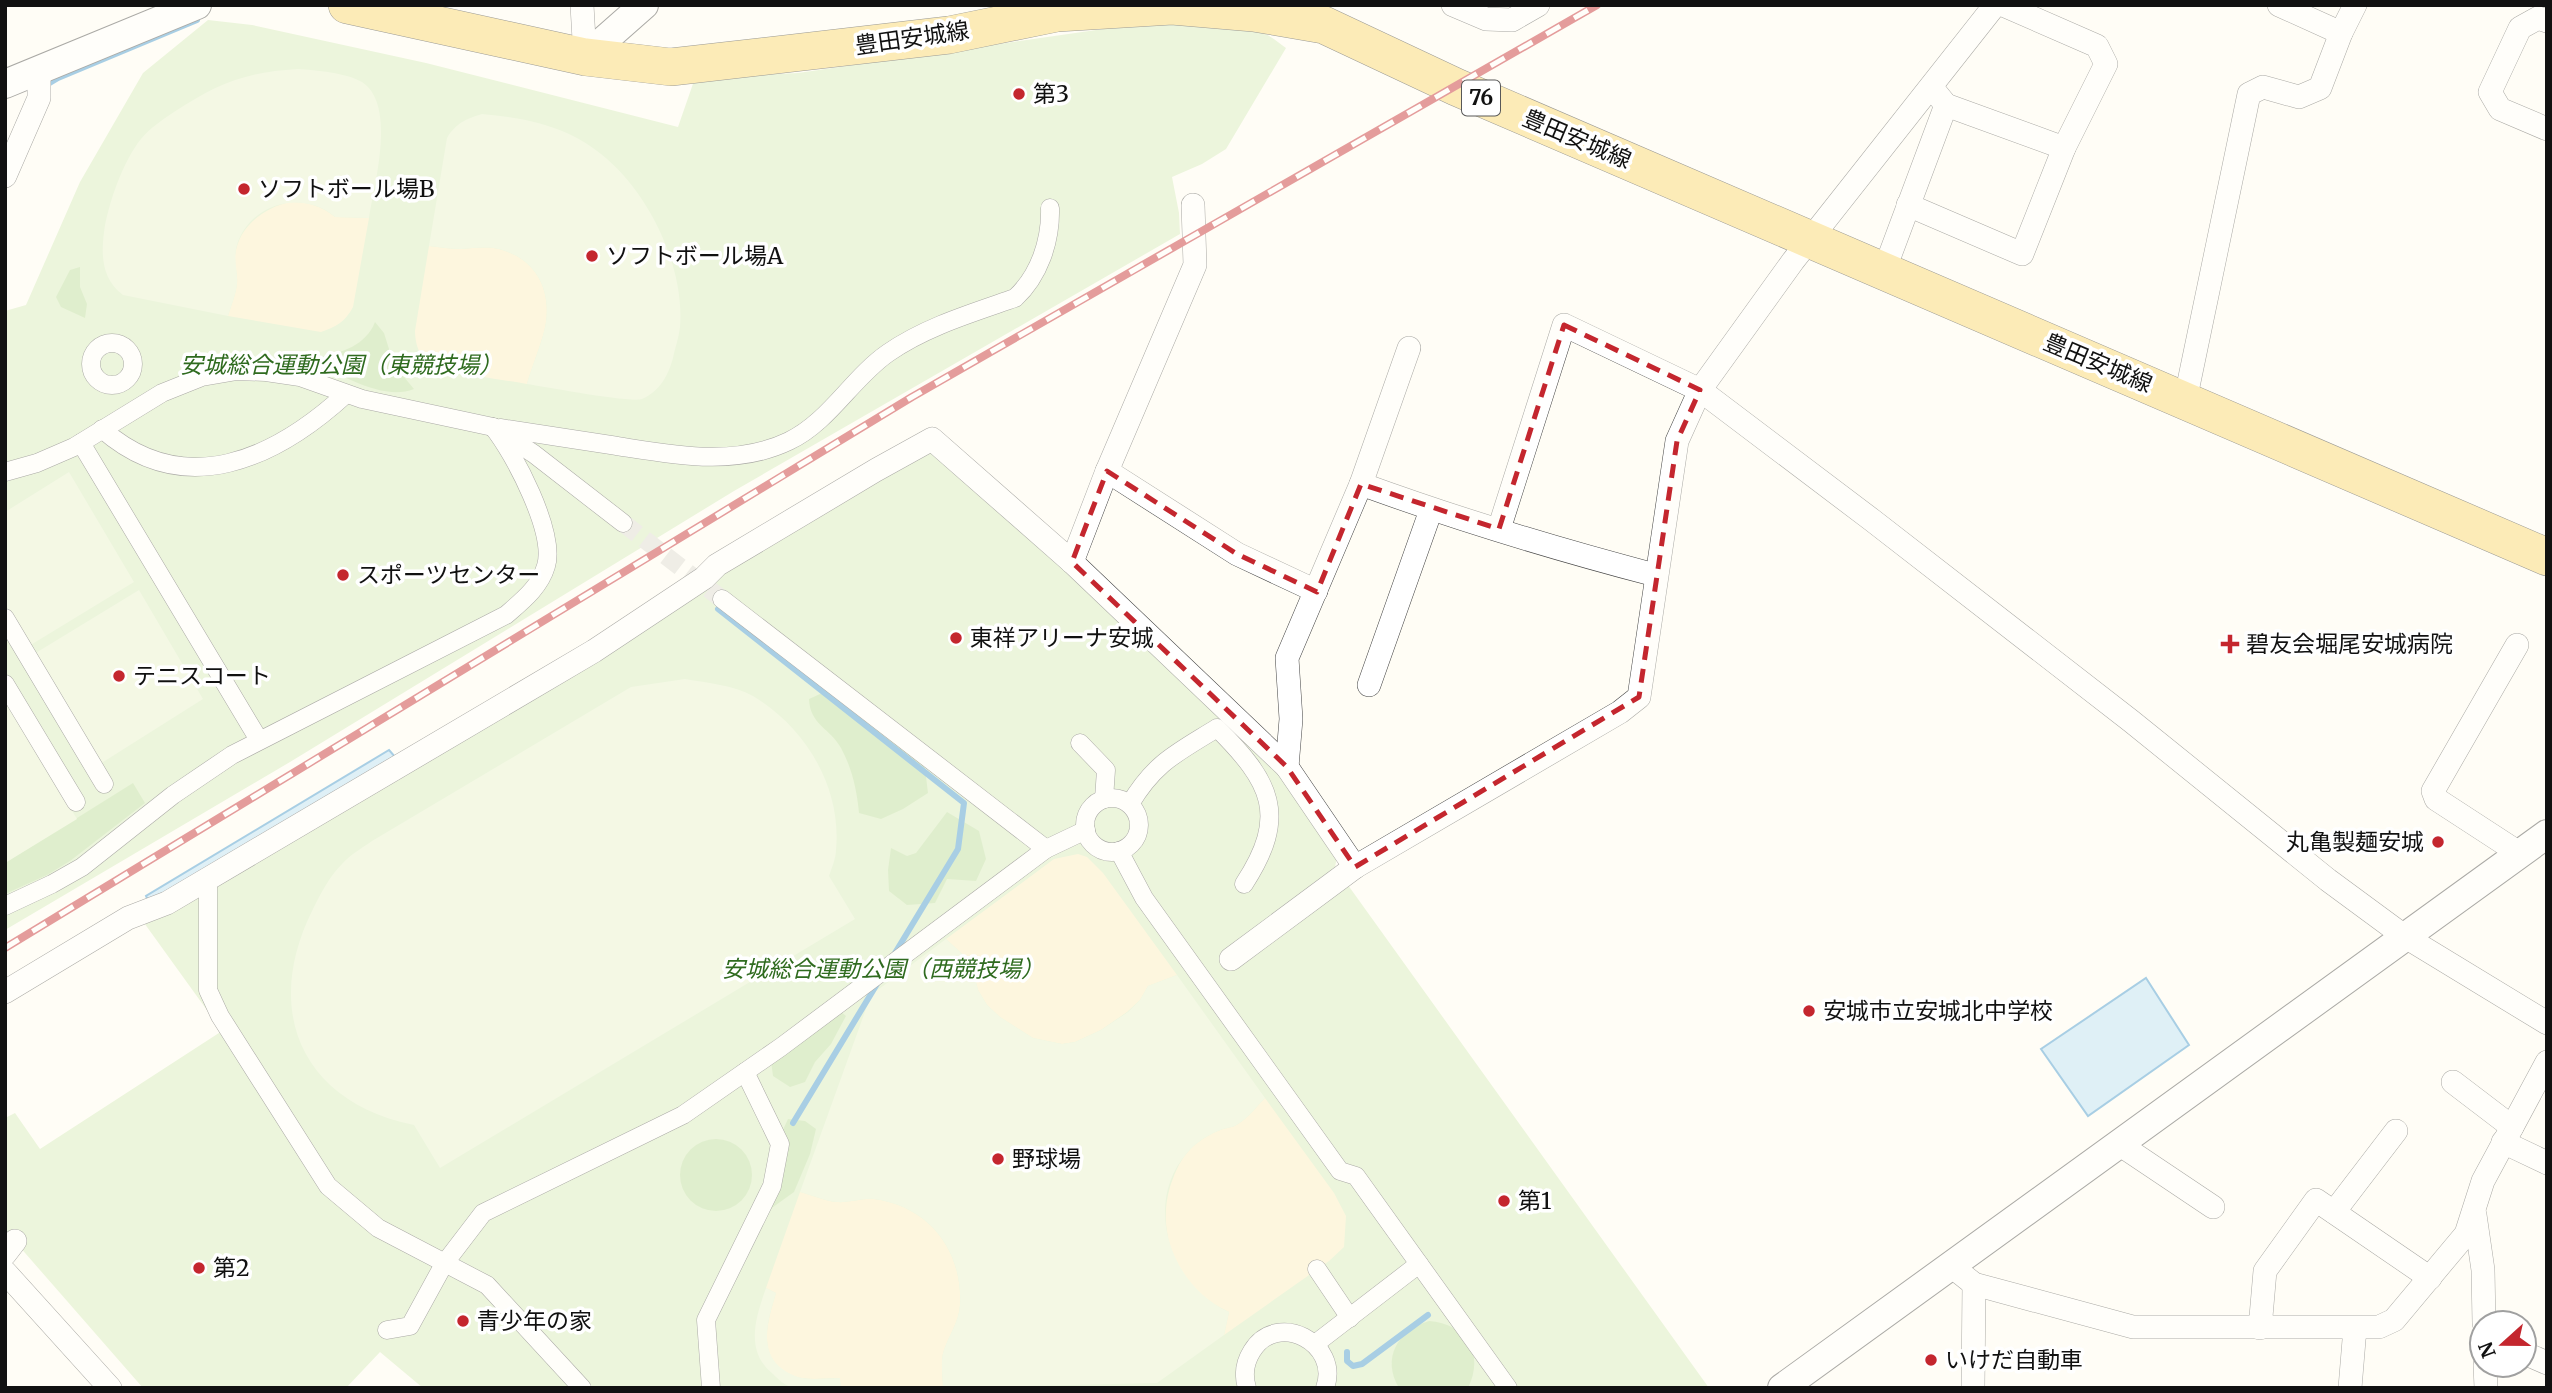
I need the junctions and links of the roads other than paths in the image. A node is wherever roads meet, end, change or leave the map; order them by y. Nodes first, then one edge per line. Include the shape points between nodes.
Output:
1 (197, 5) edge
2 (347, 5) edge
3 (582, 5) edge
4 (644, 5) edge
5 (1453, 5) edge
6 (1538, 5) edge
7 (1995, 5) edge
8 (2003, 5) edge
9 (2279, 5) edge
10 (2355, 5) edge
11 (1055, 9) edge
12 (1328, 15) edge
13 (2547, 21) edge
14 (2341, 33) junction
15 (585, 57) junction
16 (39, 71) junction
17 (5, 84) edge
18 (1930, 87) junction
19 (1946, 105) junction
20 (2547, 129) edge
21 (2064, 148) junction
22 (5, 176) edge
23 (1193, 205) dead end
24 (1909, 205) junction
25 (1051, 208) dead end
26 (1812, 239) junction
27 (1884, 271) junction
28 (1409, 348) dead end
29 (1700, 390) junction
30 (346, 394) junction
31 (2185, 401) junction
32 (493, 427) junction
33 (102, 429) junction
34 (80, 443) junction
35 (1107, 471) junction
36 (5, 472) edge
37 (1361, 484) junction
38 (1431, 510) junction
39 (623, 523) tunnel mouth
40 (1499, 529) junction
41 (2547, 557) edge
42 (1072, 562) junction
43 (1656, 575) junction
44 (1316, 591) junction
45 (722, 599) tunnel mouth
46 (5, 618) edge
47 (2517, 645) dead end
48 (5, 684) edge
49 (1369, 685) dead end
50 (259, 740) junction
51 (1080, 743) dead end
52 (1287, 767) junction
53 (104, 784) dead end
54 (1104, 799) junction
55 (76, 802) dead end
56 (1130, 804) junction
57 (1086, 830) junction
58 (2547, 834) edge
59 (1046, 849) junction
60 (1119, 851) junction
61 (2519, 853) junction
62 (1355, 867) junction
63 (208, 884) dead end
64 (1244, 884) dead end
65 (5, 906) edge
66 (2403, 936) junction
67 (1231, 959) dead end
68 (5, 992) edge
69 (2547, 1023) edge
70 (2547, 1062) edge
71 (745, 1072) junction
72 (2453, 1082) dead end
73 (2396, 1131) dead end
74 (2507, 1135) junction
75 (2119, 1144) junction
76 (2547, 1163) edge
77 (2213, 1207) dead end
78 (2334, 1212) junction
79 (2475, 1212) junction
80 (444, 1264) junction
81 (1419, 1264) junction
82 (1950, 1265) junction
83 (1317, 1269) dead end
84 (5, 1272) edge
85 (2430, 1278) junction
86 (1974, 1284) junction
87 (2484, 1309) edge
88 (1350, 1318) junction
89 (2260, 1328) junction
90 (2355, 1328) junction
91 (387, 1330) dead end
92 (1315, 1344) junction
93 (110, 1388) edge
94 (582, 1388) edge
95 (711, 1388) edge
96 (1247, 1388) edge
97 (1325, 1388) edge
98 (1507, 1388) edge
99 (1782, 1388) edge
100 (1973, 1388) edge
101 (2350, 1388) edge

1 - 16 street
2 - 15 main road, 豊田安城線 / 76
3 - 15 street
4 - 15 street
5 - 6 street via 1486,19 1513,20
7 - 18 street
8 - 21 street via 2097,46 2106,64
9 - 14 street
10 - 14 street
11 - 12 main road, 豊田安城線 / 76 via 1172,6
11 - 15 main road, 豊田安城線 / 76 via 948,35 671,67
12 - 26 main road, 豊田安城線 / 76 via 1456,87
13 - 20 street via 2538,18 2520,28 2490,92 2500,109
14 - 31 street via 2320,88 2299,97 2263,86 2249,94
16 - 17 street
16 - 22 street via 40,97
18 - 19 street
18 - 26 street
19 - 21 street
19 - 24 street
21 - 24 street via 2022,254
23 - 35 street via 1195,265
24 - 27 street
25 - 32 street via 1043,255 1014,298 918,335 888,353 808,430 788,441 709,458
26 - 27 main road, 豊田安城線 / 76
26 - 29 street
27 - 31 main road, 豊田安城線 / 76
28 - 37 street
29 - 40 street via 1564,325
29 - 43 street via 1677,441
29 - 66 street
30 - 32 street
30 - 33 street via 300,377 237,371 202,377 162,393
30 - 33 street via 288,437 220,466 162,461 120,444
31 - 41 main road, 豊田安城線 / 76
32 - 39 street
32 - 50 street via 517,464 544,528 547,564 540,580 506,615
33 - 34 street
34 - 36 street
34 - 50 street
35 - 42 street
35 - 44 street via 1237,554
37 - 38 street
37 - 44 street
38 - 40 street
38 - 49 street
40 - 43 street
42 - 52 street
42 - 68 street via 932,439 717,565 594,651 167,903 128,918
43 - 62 street via 1639,697
44 - 52 street via 1287,658 1291,719
45 - 59 street
46 - 53 street
47 - 61 street via 2433,791 2436,799
48 - 55 street
50 - 65 street via 173,794 82,867
51 - 54 street via 1106,770
52 - 62 street
54 - 56 street
54 - 57 street via 1090,809
56 - 60 street via 1139,829 1131,845
56 - 64 street via 1154,770 1217,728 1250,762 1269,800 1266,835
57 - 59 street
57 - 60 street via 1097,848
58 - 61 street
59 - 71 street
60 - 81 street via 1144,898 1340,1171 1356,1176
61 - 66 street
62 - 67 street
63 - 80 street via 208,990 220,1016 328,1186 378,1228
66 - 69 street
66 - 75 street
70 - 74 street
71 - 80 street via 683,1115 483,1213
71 - 95 street via 780,1144 772,1186 706,1320
72 - 74 street
73 - 78 street
74 - 76 street
74 - 79 street via 2483,1181
75 - 77 street
75 - 82 street
78 - 85 street
78 - 89 street via 2316,1200 2264,1271
79 - 85 street via 2466,1234
79 - 87 street
80 - 91 street via 410,1326
80 - 94 street via 487,1285
81 - 88 street
81 - 98 street
82 - 86 street
82 - 99 street
83 - 88 street
84 - 93 street
85 - 90 street via 2394,1320 2379,1328
86 - 89 street via 2133,1327
86 - 100 street
88 - 92 street
89 - 90 street
90 - 101 street
92 - 96 street via 1290,1332 1265,1338 1247,1358
92 - 97 street via 1328,1369

